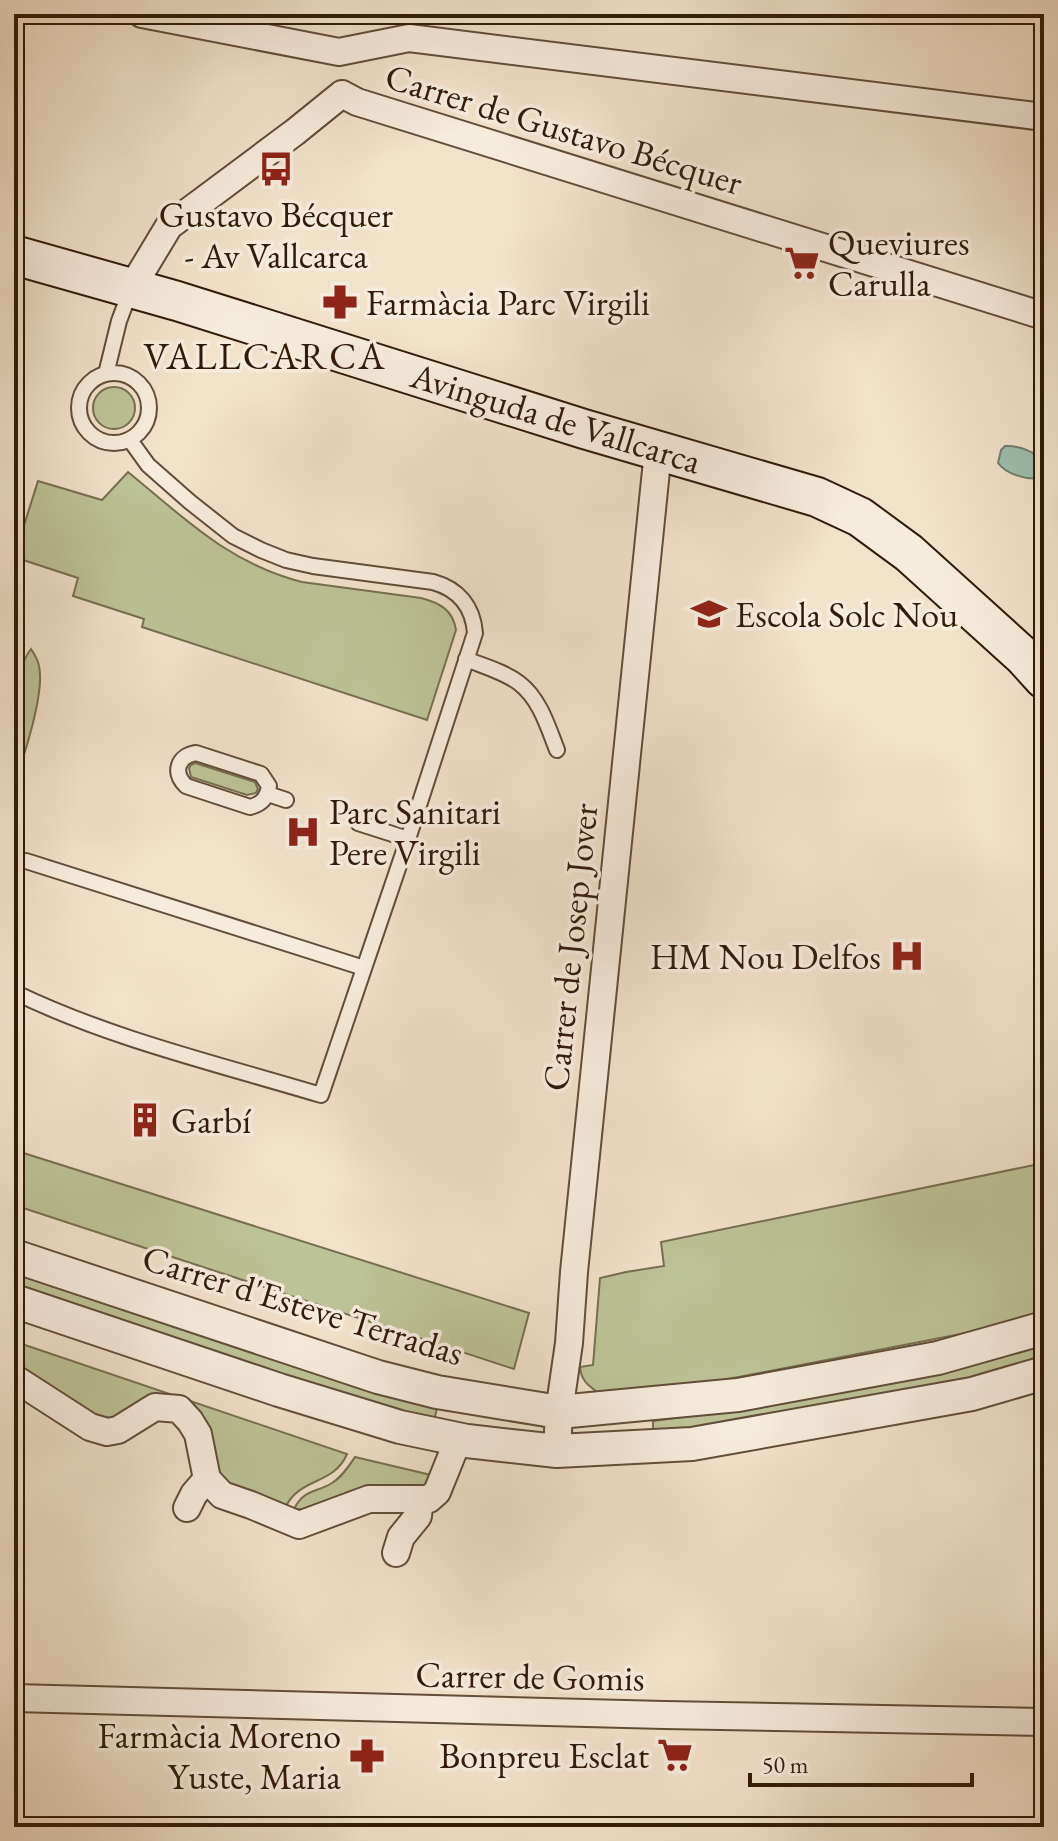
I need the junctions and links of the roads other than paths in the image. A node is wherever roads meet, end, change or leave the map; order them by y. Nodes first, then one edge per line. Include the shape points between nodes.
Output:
1 (142, 14) edge
2 (339, 52) junction
3 (342, 94) junction
4 (1044, 117) edge
5 (14, 255) edge
6 (131, 289) junction
7 (1044, 316) edge
8 (106, 374) junction
9 (130, 440) junction
10 (658, 451) junction
11 (466, 659) junction
12 (1044, 679) edge
13 (557, 750) dead end
14 (268, 794) junction
15 (286, 800) dead end
16 (358, 823) dead end
17 (408, 839) junction
18 (26, 861) dead end
19 (364, 968) junction
20 (14, 992) edge
21 (14, 1256) edge
22 (14, 1301) edge
23 (1044, 1328) edge
24 (1044, 1373) edge
25 (14, 1378) edge
26 (559, 1412) junction
27 (458, 1440) junction
28 (557, 1451) junction
29 (207, 1479) junction
30 (420, 1499) junction
31 (187, 1508) dead end
32 (396, 1553) dead end
33 (14, 1698) edge
34 (1044, 1722) edge

1 - 2 street
2 - 3 street
2 - 4 street via 409,38
3 - 6 street, Carrer de Gustavo Bécquer via 169,226
3 - 7 street, Carrer de Gustavo Bécquer
5 - 6 main road, Avinguda de Vallcarca
6 - 8 lane
6 - 10 main road, Avinguda de Vallcarca
8 - 9 lane via 128,376 149,401 146,424
8 - 9 lane via 81,397 81,420 106,443
9 - 11 lane via 148,465 190,502 233,536 261,550 313,566 433,582 455,591 474,622
10 - 12 main road, Avinguda de Vallcarca via 817,497 860,517 940,579
10 - 26 street, Carrer de Josep Jover
11 - 13 lane via 519,683 544,717
11 - 17 lane
14 - 14 lane via 266,779 254,770 196,753 179,765 186,786 243,805 258,805
14 - 15 lane
16 - 17 lane
17 - 19 lane
18 - 19 lane
19 - 20 lane via 321,1095 122,1035
21 - 26 street, Carrer d'Esteve Terradas via 378,1377
22 - 27 street via 279,1390
23 - 26 street, Carrer d'Esteve Terradas via 938,1358 738,1395
24 - 28 street via 972,1394 692,1444
25 - 29 street via 90,1427 107,1432 155,1407 179,1409 198,1434
26 - 28 street, Carrer de Josep Jover
27 - 28 street
27 - 30 street via 437,1492
29 - 30 street via 222,1495 251,1505 296,1534 369,1499
29 - 31 street
30 - 32 street via 418,1516
33 - 34 street, Carrer de Gomis

